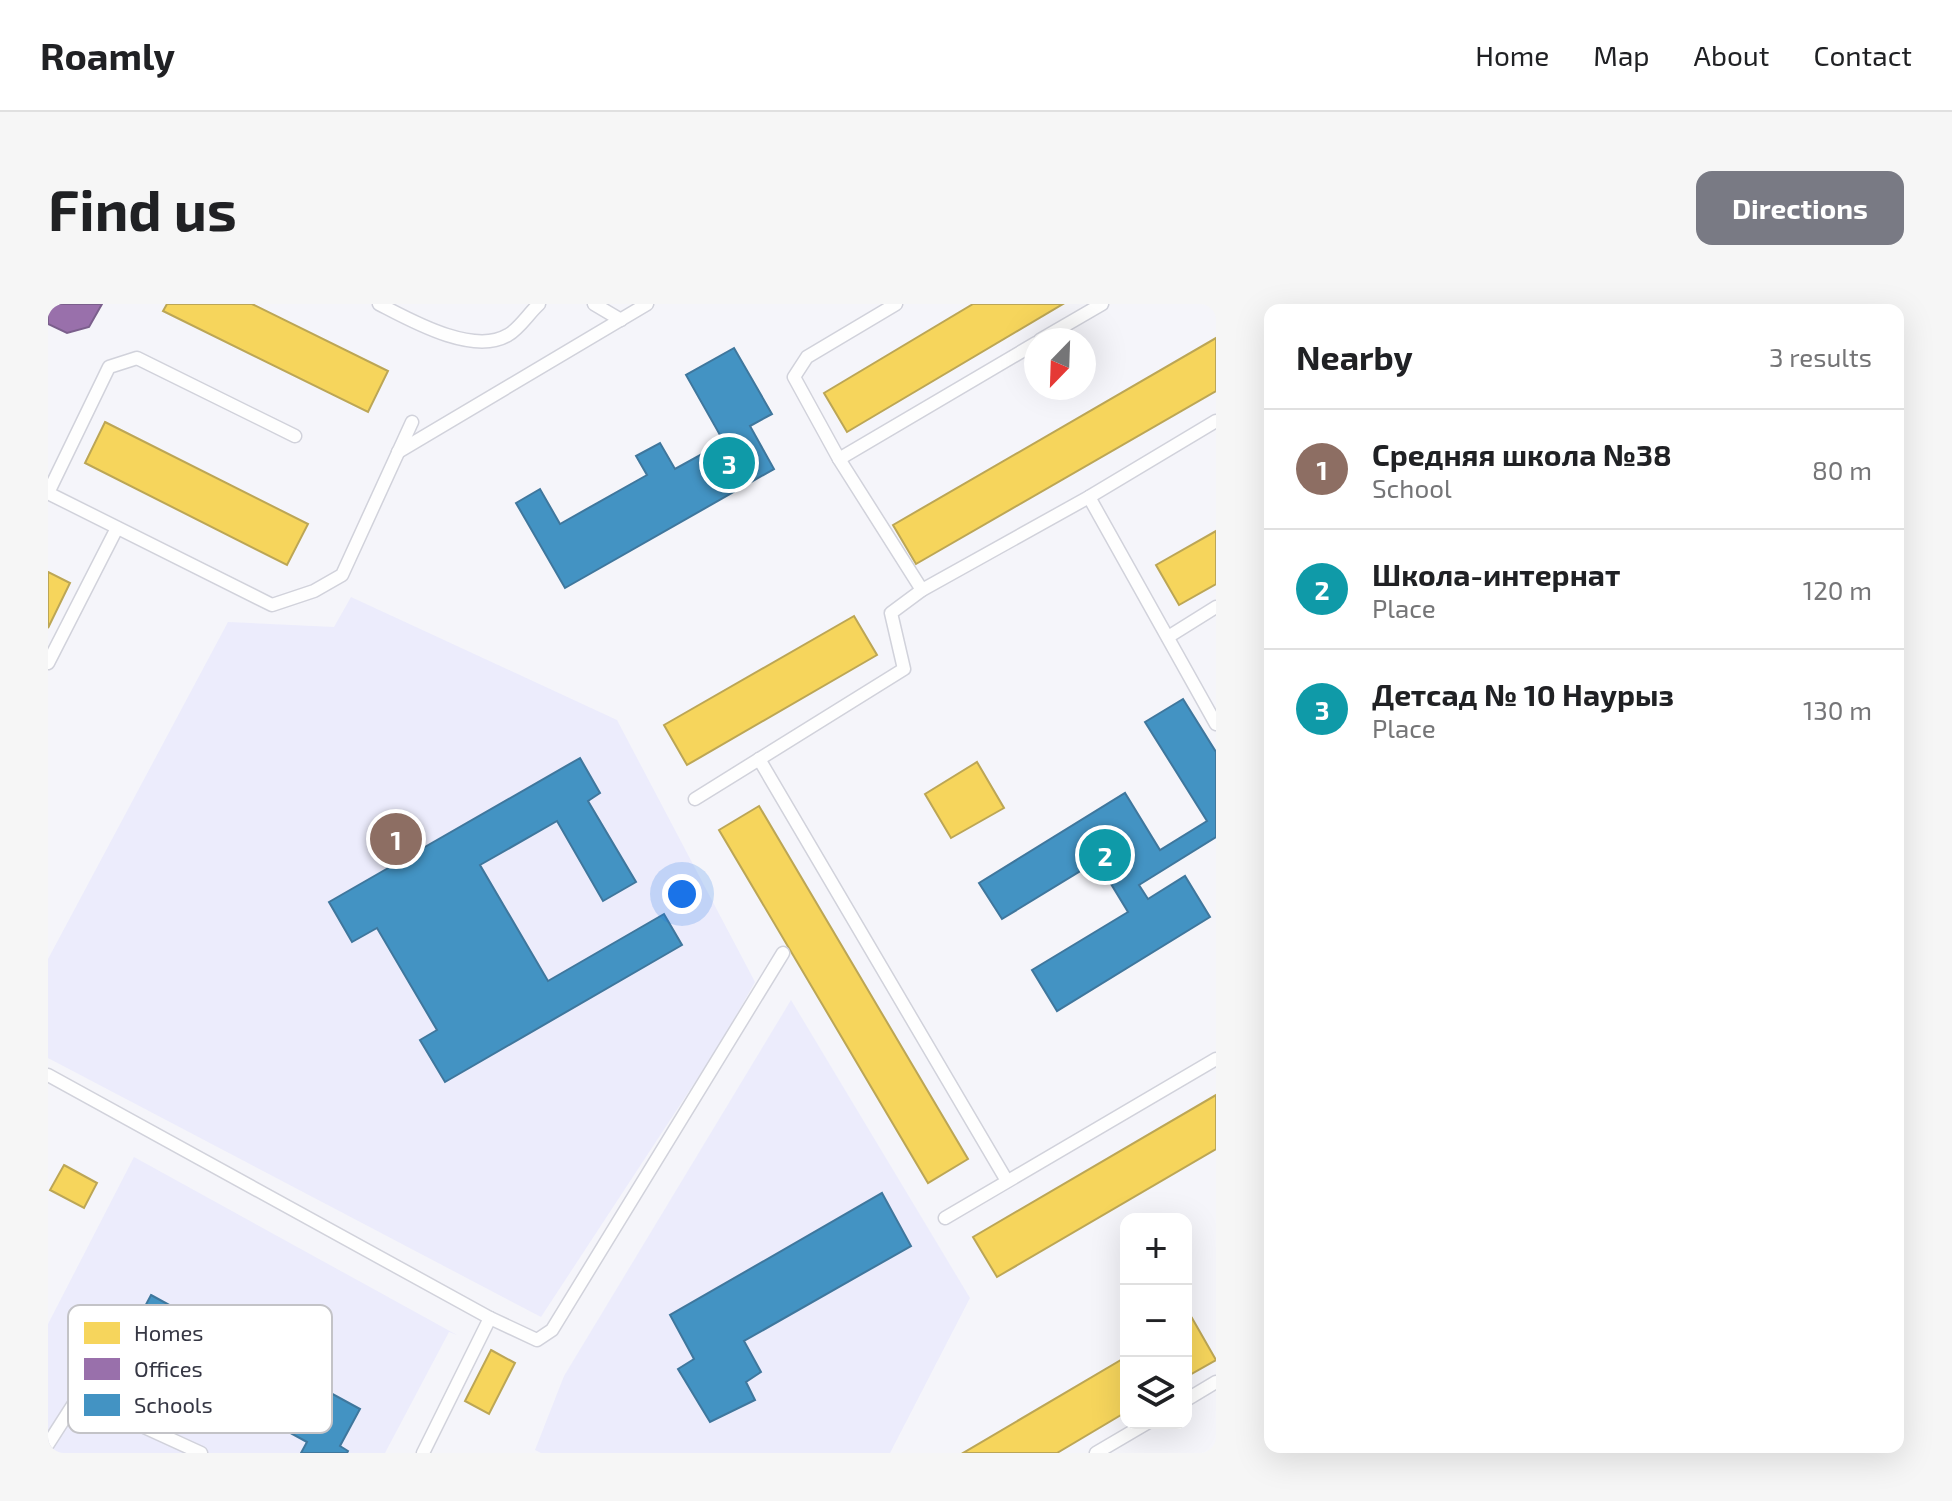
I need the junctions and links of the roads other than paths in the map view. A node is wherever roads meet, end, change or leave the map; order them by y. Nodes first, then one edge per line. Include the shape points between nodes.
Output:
1 (379, 304) edge
2 (539, 304) edge
3 (594, 304) edge
4 (647, 304) edge
5 (896, 304) edge
6 (1102, 304) edge
7 (621, 320) junction
8 (1060, 328) edge
9 (1024, 349) edge
10 (1216, 421) edge
11 (412, 422) dead end
12 (295, 436) dead end
13 (398, 452) junction
14 (839, 459) junction
15 (48, 493) edge
16 (1089, 497) junction
17 (117, 528) junction
18 (922, 590) junction
19 (1216, 607) edge
20 (1168, 637) junction
21 (48, 663) edge
22 (1215, 718) edge
23 (759, 759) junction
24 (695, 799) dead end
25 (783, 953) dead end
26 (1216, 1059) edge
27 (48, 1075) edge
28 (1007, 1181) junction
29 (945, 1218) dead end
30 (490, 1318) junction
31 (1216, 1382) edge
32 (1192, 1396) edge
33 (68, 1413) edge
34 (1137, 1429) edge
35 (157, 1433) edge
36 (48, 1444) edge
37 (201, 1453) edge
38 (423, 1453) edge
39 (1096, 1453) edge

1 - 2 lane via 473,343 507,336
3 - 7 lane
4 - 7 lane
5 - 14 lane via 807,357 794,377
6 - 8 lane
7 - 13 lane
9 - 14 lane
10 - 16 lane
11 - 13 lane
12 - 15 lane via 137,358 109,367
13 - 17 lane via 342,575 272,605
14 - 18 lane
15 - 17 lane
16 - 18 lane
16 - 20 lane
17 - 21 lane
18 - 23 lane via 891,613 904,669
19 - 20 lane
20 - 22 lane
23 - 24 lane
23 - 28 lane
25 - 30 lane via 552,1330 537,1340
26 - 28 lane
27 - 30 lane
28 - 29 lane
30 - 38 lane
31 - 32 lane
33 - 36 lane
34 - 39 lane
35 - 37 lane

